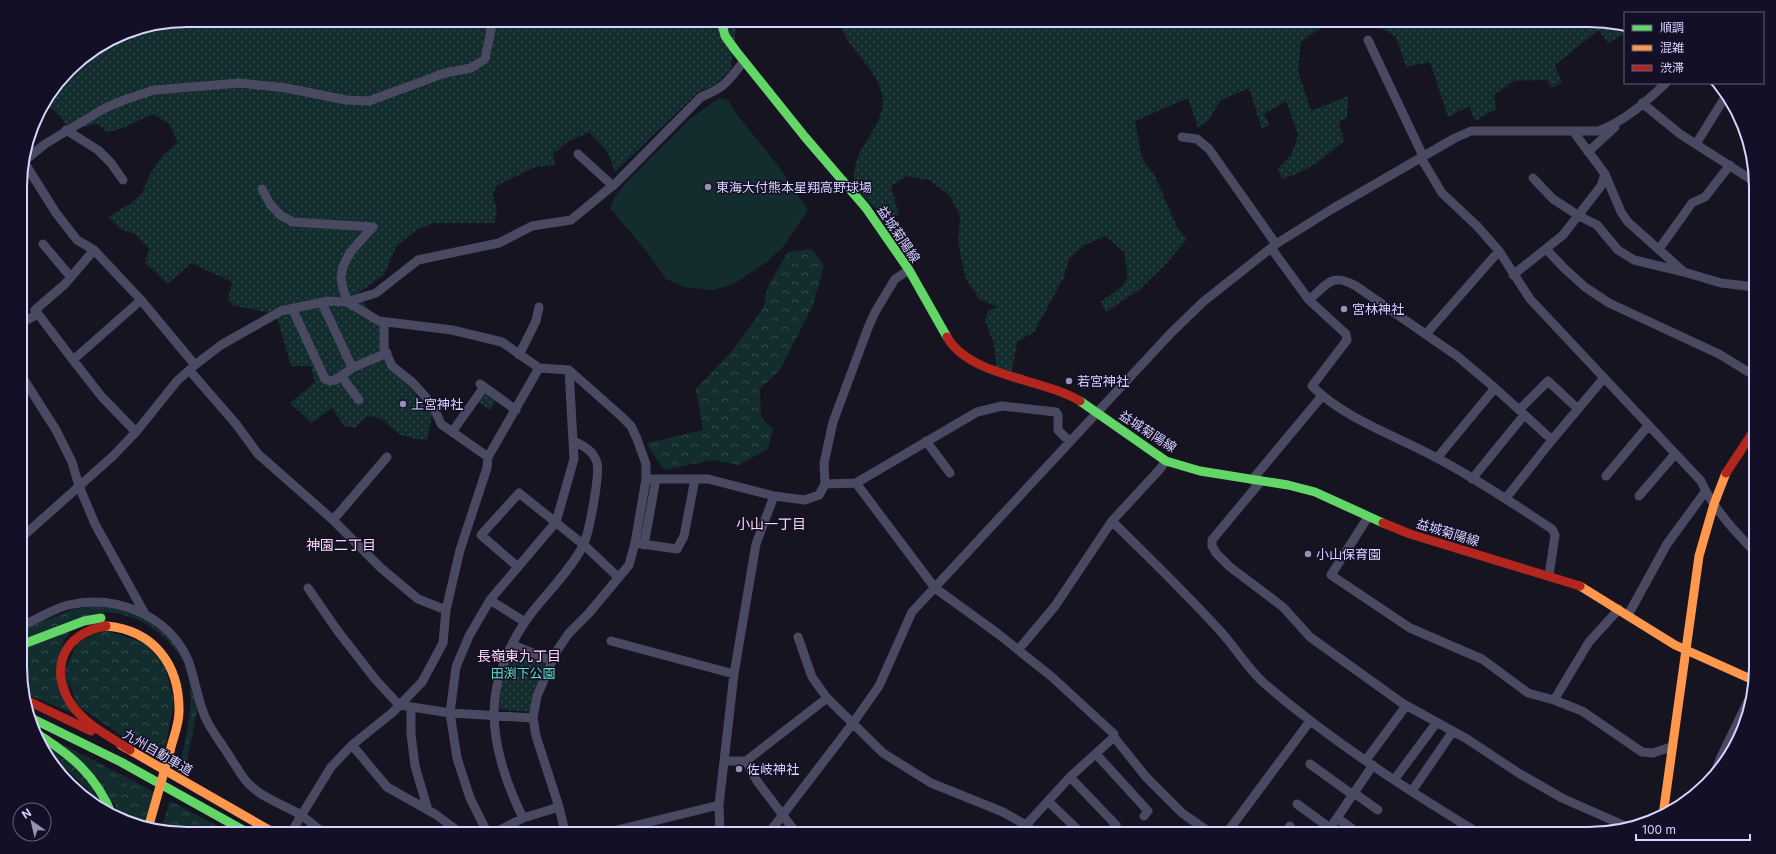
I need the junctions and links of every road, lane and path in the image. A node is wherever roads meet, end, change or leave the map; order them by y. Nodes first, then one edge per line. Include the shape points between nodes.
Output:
1 (492, 27) edge
2 (723, 27) edge
3 (1368, 40) dead end
4 (744, 61) junction
5 (1665, 84) edge
6 (1723, 99) edge
7 (1642, 103) junction
8 (1622, 120) junction
9 (66, 130) junction
10 (1573, 131) junction
11 (1182, 137) dead end
12 (1696, 144) junction
13 (1588, 152) junction
14 (578, 154) dead end
15 (30, 157) edge
16 (1422, 157) junction
17 (1730, 165) junction
18 (28, 168) edge
19 (1605, 174) junction
20 (1533, 178) dead end
21 (1749, 178) edge
22 (123, 180) dead end
23 (612, 186) junction
24 (262, 189) dead end
25 (1579, 216) junction
26 (43, 244) dead end
27 (1273, 246) junction
28 (1546, 249) junction
29 (1659, 249) junction
30 (94, 250) junction
31 (1499, 251) junction
32 (909, 270) junction
33 (1684, 272) junction
34 (1513, 275) junction
35 (70, 276) junction
36 (1749, 286) edge
37 (141, 300) junction
38 (1308, 300) junction
39 (347, 302) junction
40 (322, 303) junction
41 (539, 307) dead end
42 (292, 308) junction
43 (38, 314) junction
44 (27, 320) edge
45 (384, 322) junction
46 (1426, 334) junction
47 (386, 353) junction
48 (519, 355) junction
49 (73, 360) junction
50 (354, 367) junction
51 (192, 368) junction
52 (540, 368) junction
53 (569, 370) junction
54 (1749, 372) edge
55 (341, 376) junction
56 (1603, 379) junction
57 (27, 384) edge
58 (1495, 388) junction
59 (1322, 396) junction
60 (359, 400) dead end
61 (1578, 408) junction
62 (516, 410) junction
63 (1522, 412) junction
64 (1097, 414) junction
65 (1648, 426) junction
66 (136, 432) junction
67 (452, 432) junction
68 (1749, 438) edge
69 (1552, 440) junction
70 (573, 441) junction
71 (926, 441) junction
72 (1070, 442) junction
73 (1675, 454) junction
74 (387, 457) dead end
75 (488, 457) junction
76 (1437, 458) junction
77 (1166, 461) junction
78 (950, 473) dead end
79 (1606, 476) dead end
80 (656, 479) junction
81 (695, 479) junction
82 (1472, 479) junction
83 (646, 480) junction
84 (1252, 480) junction
85 (1261, 481) junction
86 (856, 483) junction
87 (825, 484) junction
88 (78, 486) junction
89 (1705, 492) junction
90 (774, 496) junction
91 (1639, 496) dead end
92 (1506, 498) junction
93 (1714, 504) junction
94 (1368, 517) junction
95 (334, 520) junction
96 (1112, 521) junction
97 (556, 522) junction
98 (27, 533) edge
99 (640, 544) junction
100 (584, 545) junction
101 (1749, 545) edge
102 (518, 567) junction
103 (618, 576) junction
104 (1549, 576) junction
105 (308, 588) dead end
106 (935, 588) junction
107 (490, 600) junction
108 (1619, 609) junction
109 (446, 610) junction
110 (145, 614) junction
111 (1628, 615) junction
112 (525, 622) junction
113 (27, 623) edge
114 (798, 637) dead end
115 (611, 641) dead end
116 (27, 643) edge
117 (513, 644) junction
118 (1018, 650) junction
119 (1686, 650) junction
120 (552, 661) junction
121 (734, 674) junction
122 (1749, 678) edge
123 (827, 698) junction
124 (1554, 700) junction
125 (31, 702) edge
126 (399, 705) junction
127 (1406, 706) junction
128 (411, 707) junction
129 (450, 713) junction
130 (494, 716) junction
131 (1741, 717) edge
132 (533, 718) junction
133 (36, 720) edge
134 (1310, 721) junction
135 (1437, 722) junction
136 (854, 723) junction
137 (1453, 731) junction
138 (1735, 733) edge
139 (1114, 737) junction
140 (44, 738) edge
141 (352, 745) junction
142 (1671, 747) junction
143 (130, 750) junction
144 (174, 753) junction
145 (1096, 754) junction
146 (724, 761) junction
147 (746, 761) junction
148 (1370, 763) junction
149 (1310, 764) dead end
150 (1070, 777) junction
151 (1394, 780) junction
152 (1412, 791) junction
153 (1353, 794) junction
154 (1048, 802) junction
155 (1297, 804) dead end
156 (719, 805) junction
157 (559, 807) junction
158 (111, 808) edge
159 (1664, 808) edge
160 (428, 810) junction
161 (1378, 810) dead end
162 (1148, 811) dead end
163 (783, 814) junction
164 (300, 815) junction
165 (523, 818) junction
166 (1337, 818) junction
167 (150, 823) edge
168 (1621, 824) edge
169 (159, 825) edge
170 (1026, 825) joint
171 (237, 827) edge
172 (263, 827) edge
173 (294, 827) edge
174 (316, 827) edge
175 (452, 827) edge
176 (484, 827) edge
177 (506, 827) edge
178 (564, 827) edge
179 (637, 827) edge
180 (720, 827) edge
181 (773, 827) edge
182 (792, 827) edge
183 (1075, 827) edge
184 (1114, 827) edge
185 (1202, 827) edge
186 (1231, 827) edge
187 (1323, 827) edge
188 (1331, 827) edge
189 (1350, 827) edge
190 (1469, 827) edge

1 - 9 street via 485,59 471,68 445,73 369,101 346,100 286,88 240,83 154,90 105,108
2 - 4 main road, 益城菊陽線 via 725,36
3 - 16 street
4 - 23 street via 728,82 702,97
4 - 32 main road, 益城菊陽線 via 866,208
5 - 7 street
6 - 12 street
7 - 8 street
7 - 12 street
8 - 10 street via 1598,131
8 - 13 street
9 - 15 street
9 - 22 street via 98,150
10 - 13 street
10 - 16 street via 1471,131
11 - 27 street via 1197,139 1209,149
12 - 17 street
13 - 19 street
14 - 23 street
16 - 27 street
16 - 31 street via 1442,193
17 - 21 street
17 - 29 street via 1705,197 1692,203
18 - 30 street via 56,213 77,240
19 - 25 street via 1602,186
19 - 29 street via 1628,222
20 - 25 street via 1553,198
23 - 39 street via 571,220 532,226 500,243 418,260 376,293
24 - 39 street via 280,215 293,222 372,227 355,244 345,263 341,278
25 - 28 street via 1563,235
25 - 33 street via 1597,226 1618,250 1634,260
26 - 35 street
27 - 38 street
27 - 64 street via 1203,302
28 - 34 street
28 - 54 street via 1585,287 1608,303 1719,354
29 - 33 street
30 - 35 street
30 - 37 street
31 - 34 street
31 - 46 street
32 - 64 main road, 益城菊陽線 via 950,342 961,354 977,364 1060,392 1078,400
32 - 87 street via 895,279 868,328 833,422 824,463
33 - 36 street via 1721,283
34 - 56 street via 1530,299
35 - 43 street via 65,284 36,310
37 - 49 street
37 - 51 street
38 - 46 street via 1331,280 1343,279
38 - 59 street via 1346,334 1347,340 1312,386
39 - 40 street
39 - 45 street
40 - 42 street
40 - 50 street
41 - 48 street via 536,321
42 - 51 street via 280,311 221,345
42 - 55 street via 325,379 330,381
43 - 44 street
43 - 49 street
45 - 47 street
45 - 48 street via 452,330 502,342
46 - 58 street
47 - 50 street
47 - 67 street via 392,366 412,382 432,404 441,424
48 - 52 street
49 - 66 street via 102,397
50 - 55 street
51 - 66 street via 177,381
51 - 95 street via 258,454
52 - 53 street
52 - 62 street
53 - 70 street
53 - 83 street via 631,426 646,464
55 - 60 street
56 - 61 street
56 - 65 street
57 - 88 street via 56,430 72,462
58 - 63 street
58 - 76 street
59 - 76 street via 1359,419
59 - 84 street
61 - 63 street via 1548,381
61 - 69 street
62 - 67 street via 482,386
62 - 75 street
63 - 69 street
63 - 82 street
64 - 72 street
64 - 77 main road, 益城菊陽線
65 - 73 street
65 - 79 street via 1618,457
66 - 88 street
67 - 75 street
68 - 93 main road via 1727,471
69 - 92 street
70 - 97 street via 574,459
70 - 100 street via 583,445 593,454 597,463 588,534
71 - 72 street via 977,412 1002,406 1056,412 1058,430
71 - 78 street
71 - 86 street
72 - 106 street
73 - 89 street via 1701,481
73 - 91 street
74 - 95 street
75 - 109 street via 487,468 460,550
76 - 82 street
77 - 84 main road, 益城菊陽線 via 1200,471
77 - 96 street
80 - 81 street
80 - 83 street
80 - 99 street
81 - 90 street via 708,479
81 - 99 street via 684,536 677,549
82 - 92 street
83 - 99 street
84 - 85 main road, 益城菊陽線
85 - 94 main road, 益城菊陽線 via 1315,492
85 - 127 street via 1212,540 1212,546 1230,567 1283,607 1310,638
86 - 87 street
86 - 106 street
87 - 90 street via 819,495 805,500
88 - 98 street
88 - 110 street via 95,524
89 - 93 street
89 - 111 street via 1667,544
90 - 121 street via 756,544
92 - 104 street via 1552,529 1555,534
93 - 101 street
93 - 119 main road via 1699,556
94 - 104 main road, 益城菊陽線 via 1410,534
94 - 124 street via 1331,574 1410,628 1482,660 1528,693
95 - 109 street via 381,568 418,598
96 - 118 street via 1055,606
96 - 134 street via 1222,634 1256,675
97 - 100 street
97 - 102 street
97 - 102 street via 519,493 481,535
99 - 103 street via 629,565
100 - 103 street
100 - 112 street
102 - 107 street
103 - 120 street via 569,633
104 - 108 main road, 益城菊陽線 via 1576,584
105 - 126 street via 337,630
106 - 118 street
106 - 136 street via 912,612 879,686
107 - 112 street
107 - 129 street via 469,636 456,667
108 - 111 main road, 益城菊陽線
108 - 124 street via 1589,642
109 - 126 street via 443,643 422,682
110 - 113 street via 99,602 68,605
110 - 164 street via 168,630 177,641 188,660 207,721 243,778 256,791
111 - 119 main road, 益城菊陽線
112 - 117 street
114 - 123 street via 812,677
115 - 121 street
116 - 144 main road via 84,621 101,618 130,622 153,635 171,654 182,675 186,694 182,734
117 - 120 street
117 - 130 street via 498,678
118 - 139 street via 1052,677 1114,734
119 - 122 main road, 益城菊陽線
119 - 142 main road
120 - 132 street via 537,696
121 - 146 street
123 - 136 street
123 - 147 street
124 - 142 street via 1582,711 1642,752 1653,753
125 - 143 main road, 九州自動車道
126 - 128 street
126 - 141 street
127 - 135 street
127 - 148 street
128 - 129 street
128 - 160 street via 415,766
129 - 130 street
129 - 176 street via 457,758 470,798
130 - 132 street
130 - 165 street via 500,759 507,783
131 - 138 street
132 - 157 street via 536,736
133 - 171 main road, 九州自動車道 via 121,762
134 - 148 street
134 - 186 street
135 - 137 street
135 - 151 street
136 - 163 street
136 - 170 street via 883,753 931,783 1003,812
137 - 152 street
137 - 168 street via 1562,798
139 - 145 street
139 - 185 street via 1146,777 1182,813
140 - 158 main road via 76,759 99,787
141 - 160 street via 387,787
141 - 164 street via 331,768
142 - 159 main road
143 - 144 main road via 87,721 74,708 61,683 60,667 65,651 82,634 95,628 107,626 134,632 153,644 172,670 176,680 179,715
143 - 172 main road, 九州自動車道
144 - 167 main road, bridge
144 - 169 main road
145 - 150 street
145 - 162 street
146 - 147 street
146 - 156 street
147 - 163 street via 757,781
148 - 151 street
148 - 153 street
149 - 153 street
150 - 154 street
150 - 184 street via 1116,825
151 - 152 street
152 - 190 street
153 - 161 street
153 - 166 street
154 - 170 street
154 - 183 street
155 - 187 street
156 - 179 street
156 - 180 street
157 - 165 street
157 - 178 street
160 - 175 street
163 - 181 street
163 - 182 street
164 - 173 street
164 - 174 street
165 - 177 street
166 - 188 street
166 - 189 street

